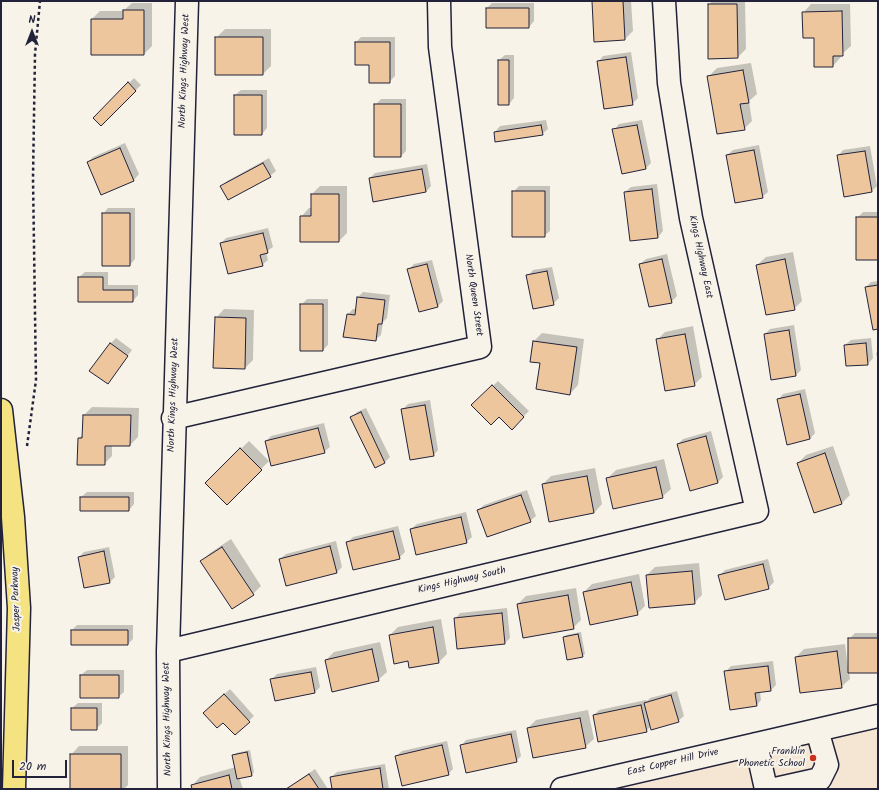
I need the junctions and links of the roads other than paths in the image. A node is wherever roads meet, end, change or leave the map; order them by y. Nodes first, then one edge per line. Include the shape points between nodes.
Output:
1 (187, 1) edge
2 (439, 1) edge
3 (664, 1) edge
4 (1, 410) edge
5 (173, 418) junction
6 (756, 511) joint
7 (168, 651) junction
8 (878, 716) edge
9 (817, 730) junction
10 (756, 744) junction
11 (621, 782) edge
12 (14, 789) edge
13 (169, 789) edge
14 (562, 789) edge
15 (766, 789) edge
16 (775, 789) edge

1 - 5 street, North Kings Highway West
2 - 5 street, North Queen Street via 440,48 480,347
3 - 6 street, Kings Highway East via 669,83 691,218
4 - 12 main road, Jasper Parkway via 13,516 18,608
5 - 7 street, North Kings Highway West
6 - 7 street, Kings Highway South
7 - 13 street, North Kings Highway West
8 - 9 street, East Copper Hill Drive
9 - 10 street, East Copper Hill Drive
9 - 16 street via 827,765 820,779
10 - 11 street, East Copper Hill Drive
10 - 15 street
11 - 14 street, East Copper Hill Drive

